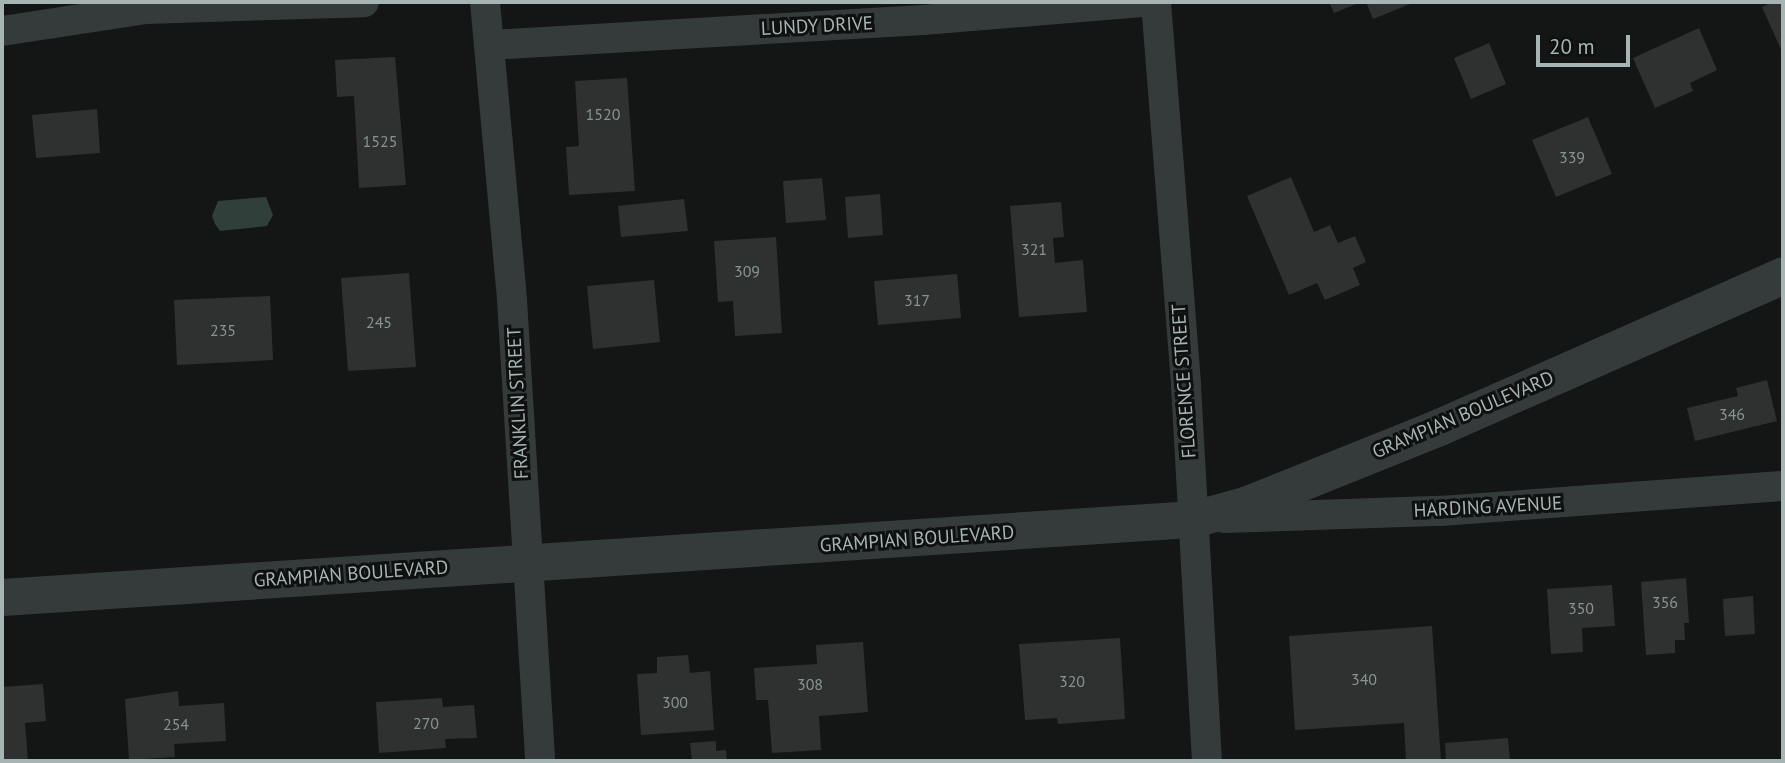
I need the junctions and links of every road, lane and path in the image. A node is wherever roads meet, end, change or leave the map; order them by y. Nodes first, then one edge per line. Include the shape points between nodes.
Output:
1 (364, 2) edge
2 (485, 2) edge
3 (1144, 2) edge
4 (1156, 2) edge
5 (2, 31) edge
6 (489, 45) junction
7 (1783, 275) edge
8 (1783, 486) edge
9 (1193, 519) junction
10 (528, 563) junction
11 (2, 597) edge
12 (540, 761) edge
13 (1207, 761) edge

1 - 5 street via 146,9
2 - 6 street, FRANKLIN STREET
3 - 6 street, LUNDY DRIVE
4 - 9 street, FLORENCE STREET
6 - 10 street, FRANKLIN STREET via 512,300
7 - 9 street, GRAMPIAN BOULEVARD via 1438,427 1245,505
8 - 9 street, HARDING AVENUE via 1441,511
9 - 10 street, GRAMPIAN BOULEVARD
9 - 13 street, FLORENCE STREET
10 - 11 street, GRAMPIAN BOULEVARD
10 - 12 street, FRANKLIN STREET

